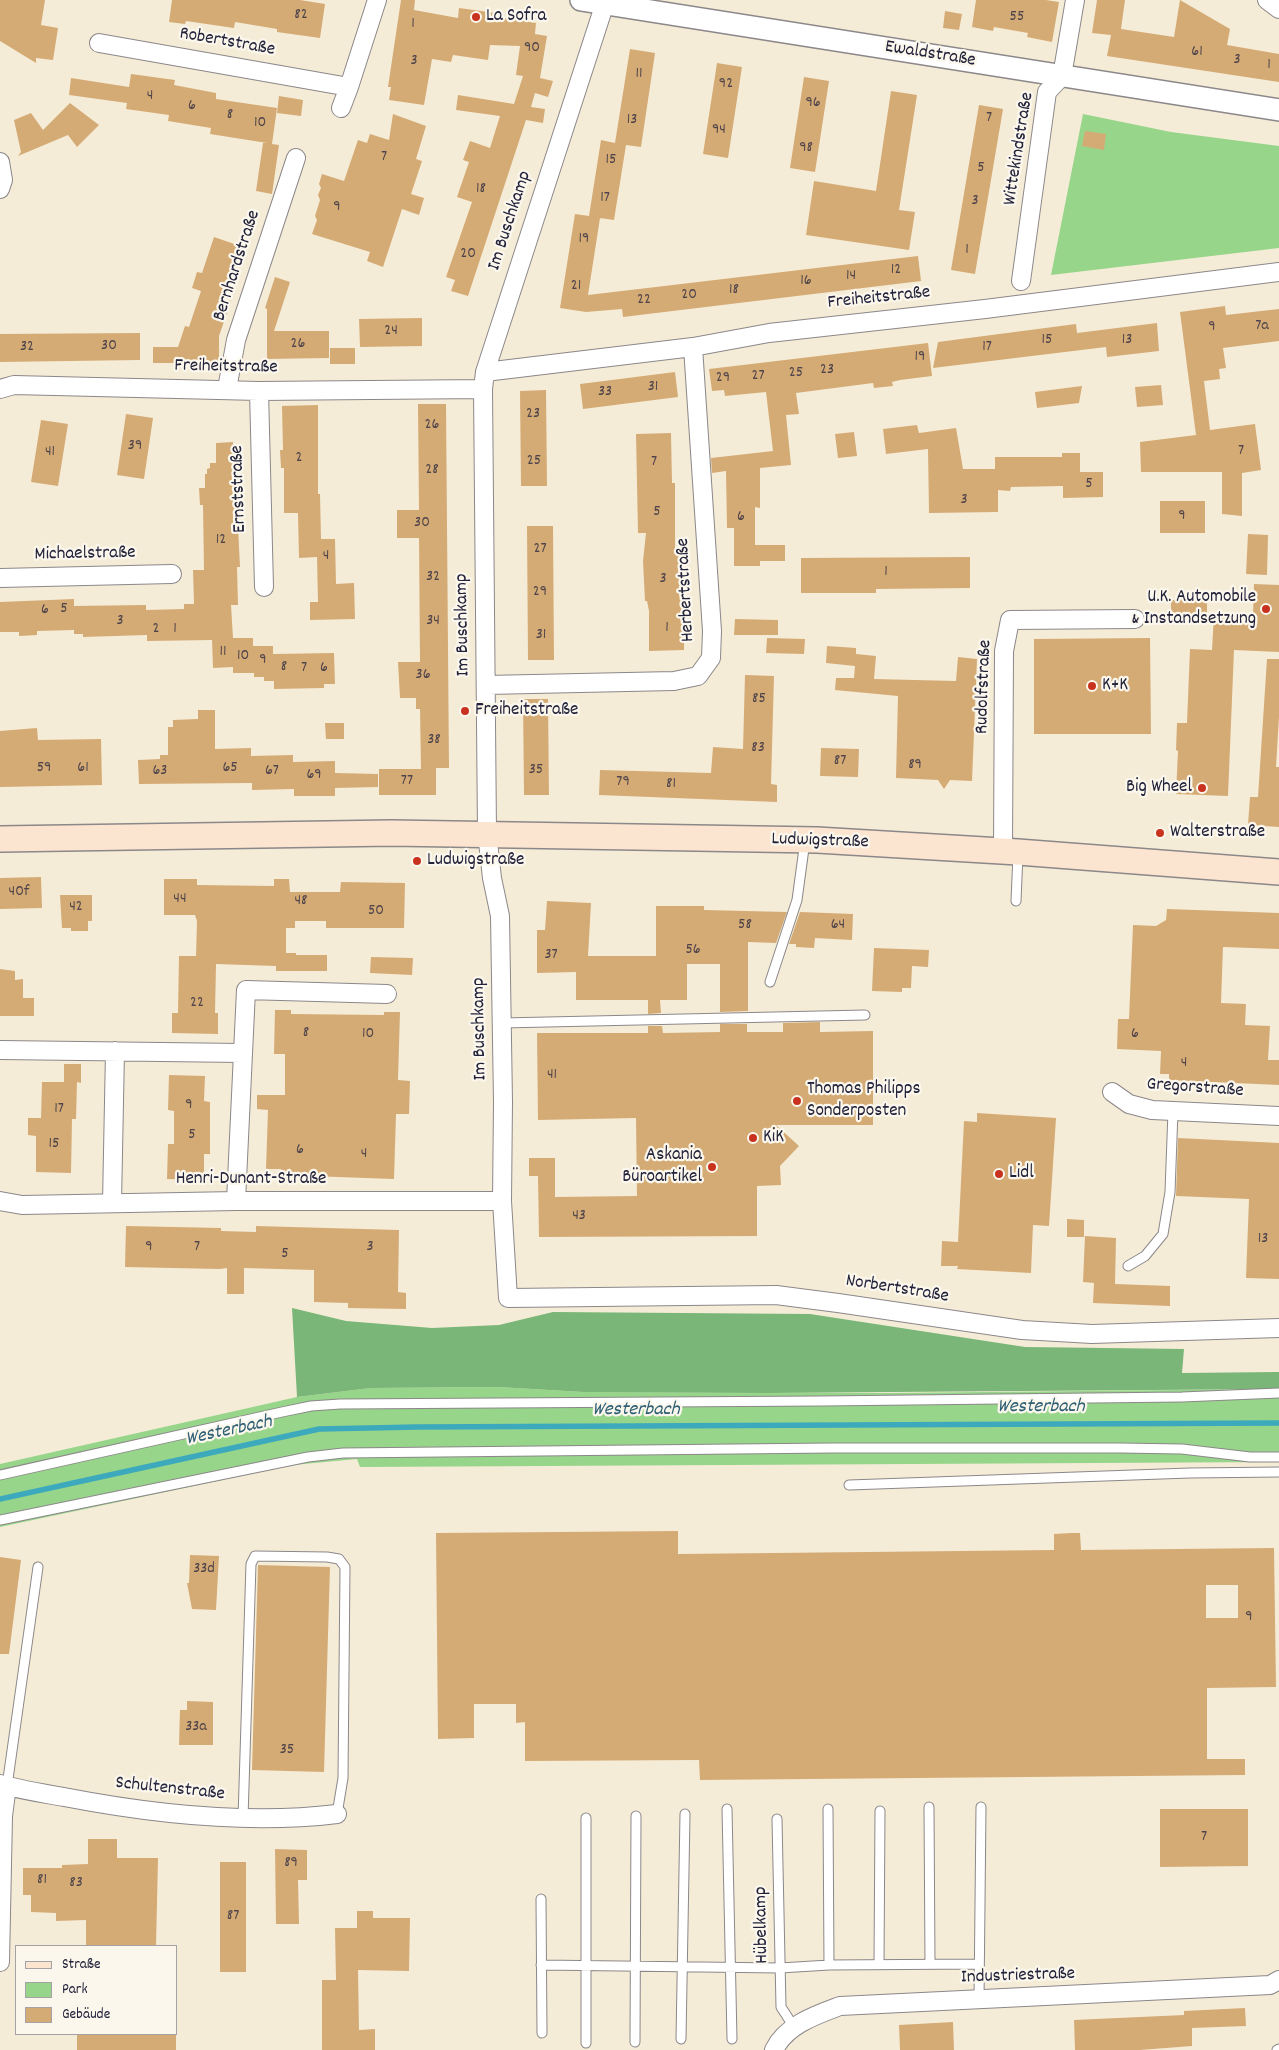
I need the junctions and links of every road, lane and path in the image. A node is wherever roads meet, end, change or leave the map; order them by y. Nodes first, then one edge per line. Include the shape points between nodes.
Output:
1 (377, 0) edge
2 (581, 0) edge
3 (1075, 0) edge
4 (1267, 0) edge
5 (605, 2) edge
6 (1279, 9) edge
7 (98, 43) dead end
8 (1062, 76) junction
9 (349, 87) junction
10 (341, 108) dead end
11 (1279, 110) edge
12 (296, 158) dead end
13 (0, 162) edge
14 (0, 189) edge
15 (1279, 272) edge
16 (1021, 281) dead end
17 (693, 347) junction
18 (484, 380) junction
19 (0, 389) edge
20 (227, 389) junction
21 (259, 391) junction
22 (172, 574) dead end
23 (0, 578) edge
24 (264, 587) dead end
25 (1135, 619) dead end
26 (486, 685) junction
27 (487, 833) junction
28 (0, 839) edge
29 (805, 840) junction
30 (1011, 851) junction
31 (1279, 872) edge
32 (1016, 901) dead end
33 (770, 982) dead end
34 (387, 994) dead end
35 (865, 1015) dead end
36 (502, 1023) junction
37 (0, 1050) edge
38 (115, 1051) junction
39 (242, 1054) junction
40 (1112, 1092) dead end
41 (1172, 1111) junction
42 (1279, 1116) edge
43 (0, 1201) edge
44 (236, 1201) junction
45 (502, 1201) junction
46 (112, 1203) junction
47 (1128, 1266) dead end
48 (508, 1298) joint
49 (1279, 1328) edge
50 (1279, 1393) edge
51 (1279, 1457) edge
52 (1279, 1472) edge
53 (0, 1475) edge
54 (850, 1485) dead end
55 (0, 1520) edge
56 (38, 1567) dead end
57 (4, 1785) edge
58 (981, 1807) dead end
59 (929, 1808) dead end
60 (727, 1809) dead end
61 (828, 1809) dead end
62 (880, 1811) dead end
63 (337, 1814) joint
64 (685, 1814) dead end
65 (636, 1816) dead end
66 (243, 1818) junction
67 (586, 1818) dead end
68 (777, 1819) dead end
69 (541, 1899) dead end
70 (0, 1962) edge
71 (930, 1963) junction
72 (879, 1964) junction
73 (979, 1964) junction
74 (541, 1965) junction
75 (635, 1965) junction
76 (828, 1965) junction
77 (586, 1966) junction
78 (682, 1966) junction
79 (730, 1966) junction
80 (780, 1968) junction
81 (1279, 1980) edge
82 (979, 2000) junction
83 (794, 2027) junction
84 (542, 2033) dead end
85 (681, 2039) dead end
86 (732, 2039) dead end
87 (635, 2042) dead end
88 (586, 2043) dead end
89 (774, 2050) edge

1 - 9 street
2 - 5 street, Ewaldstraße
3 - 8 street, Wittekindstraße
4 - 6 street
5 - 8 street, Ewaldstraße
5 - 18 street, Im Buschkamp
7 - 9 street, Robertstraße
8 - 11 street, Ewaldstraße
8 - 16 street, Wittekindstraße via 1047,92
9 - 10 street
12 - 20 street, Bernhardstraße via 236,340
13 - 14 street via 3,180
15 - 17 street, Freiheitstraße via 769,333
17 - 18 street, Freiheitstraße
17 - 26 street, Herbertstraße via 712,631 711,658 698,676 674,682
18 - 21 street, Freiheitstraße
18 - 26 street, Im Buschkamp
19 - 20 street, Freiheitstraße via 14,385
20 - 21 street, Freiheitstraße
21 - 24 street, Ernststraße
22 - 23 street, Michaelstraße
25 - 30 street, Rudolfstraße via 1010,620 1004,651
26 - 27 street, Im Buschkamp
27 - 28 main road, Ludwigstraße
27 - 29 main road, Ludwigstraße
27 - 36 street, Im Buschkamp via 500,916
29 - 30 main road, Ludwigstraße
29 - 33 lane via 797,900
30 - 31 main road, Ludwigstraße
30 - 32 lane
34 - 39 street via 246,990
35 - 36 lane
36 - 45 street, Im Buschkamp
37 - 38 street
38 - 39 street
38 - 46 street
39 - 44 street
40 - 41 street, Gregorstraße via 1129,1104
41 - 42 street, Gregorstraße
41 - 47 lane via 1170,1192 1163,1234 1145,1256
43 - 46 street, Henri-Dunant-Straße via 22,1204
44 - 45 street, Henri-Dunant-Straße
44 - 46 street, Henri-Dunant-Straße
45 - 48 street, Im Buschkamp
48 - 49 street, Norbertstraße via 776,1295 1022,1330 1092,1334
50 - 53 lane via 1182,1397 320,1405
51 - 55 lane via 1182,1449 1120,1448 344,1453 299,1459
52 - 54 lane
56 - 57 lane
57 - 66 street, Schultenstraße via 105,1805
57 - 70 street
58 - 73 lane
59 - 71 lane
60 - 79 lane
61 - 76 lane
62 - 72 lane
63 - 66 street, Schultenstraße via 307,1818
63 - 66 lane via 342,1778 345,1567 338,1560 327,1558 255,1556 251,1564
64 - 78 lane
65 - 75 lane
67 - 77 lane
68 - 80 lane, Hübelkamp
69 - 74 lane
71 - 72 lane
71 - 73 lane
72 - 76 lane
73 - 82 lane
74 - 77 lane
74 - 84 lane
75 - 77 lane
75 - 78 lane
75 - 87 lane
76 - 80 lane
77 - 88 lane
78 - 79 lane
78 - 85 lane
79 - 80 lane
79 - 86 lane
80 - 83 lane, Hübelkamp via 781,2008
81 - 82 street, Industriestraße via 1270,1985
82 - 83 street, Industriestraße via 840,2006
83 - 89 street, Industriestraße

